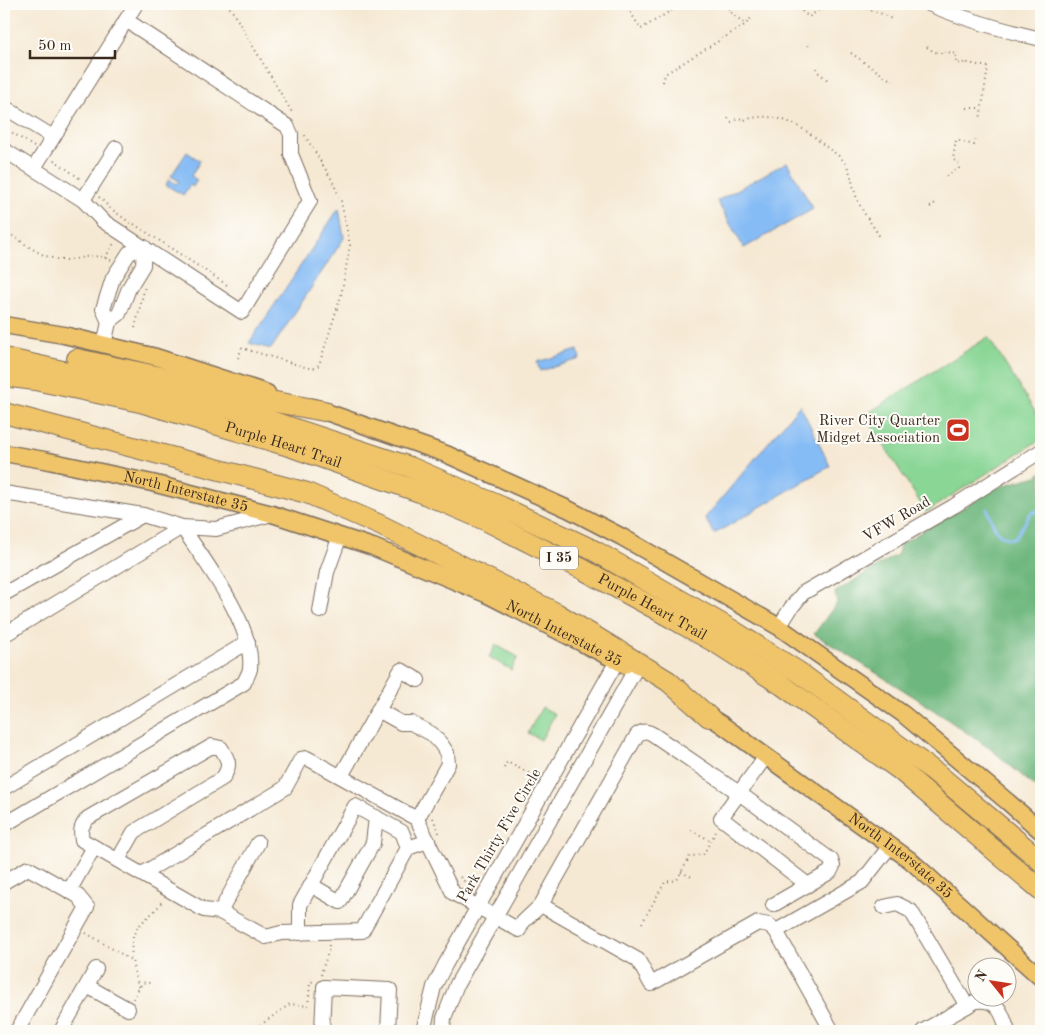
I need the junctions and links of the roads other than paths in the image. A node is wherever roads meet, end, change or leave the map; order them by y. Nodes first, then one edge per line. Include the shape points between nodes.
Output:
1 (136, 4) edge
2 (929, 4) edge
3 (126, 20) junction
4 (1041, 39) edge
5 (4, 107) edge
6 (53, 137) junction
7 (116, 148) dead end
8 (4, 150) edge
9 (34, 168) junction
10 (83, 200) junction
11 (144, 247) junction
12 (109, 322) junction
13 (4, 325) edge
14 (104, 344) junction
15 (4, 347) edge
16 (4, 358) edge
17 (4, 376) edge
18 (324, 411) junction
19 (4, 413) edge
20 (1041, 451) edge
21 (4, 453) edge
22 (4, 493) edge
23 (272, 514) junction
24 (142, 515) junction
25 (182, 527) junction
26 (340, 536) junction
27 (4, 594) edge
28 (320, 611) dead end
29 (779, 627) junction
30 (4, 636) edge
31 (248, 642) junction
32 (617, 661) junction
33 (635, 670) junction
34 (418, 680) dead end
35 (378, 710) junction
36 (709, 716) junction
37 (766, 756) junction
38 (341, 776) junction
39 (4, 788) edge
40 (740, 793) junction
41 (376, 817) junction
42 (418, 820) junction
43 (4, 825) edge
44 (396, 828) junction
45 (1041, 831) edge
46 (428, 841) junction
47 (258, 843) dead end
48 (373, 843) junction
49 (890, 846) junction
50 (94, 847) junction
51 (408, 848) junction
52 (118, 860) junction
53 (1041, 861) edge
54 (142, 874) junction
55 (4, 882) edge
56 (310, 885) junction
57 (808, 885) junction
58 (69, 890) junction
59 (1041, 890) edge
60 (541, 905) junction
61 (773, 905) dead end
62 (478, 907) junction
63 (884, 907) dead end
64 (220, 912) junction
65 (496, 917) junction
66 (776, 931) junction
67 (300, 933) junction
68 (96, 969) dead end
69 (1041, 978) edge
70 (87, 986) junction
71 (967, 1006) junction
72 (128, 1009) road end
73 (17, 1031) edge
74 (61, 1031) edge
75 (322, 1031) edge
76 (388, 1031) edge
77 (423, 1031) edge
78 (443, 1031) edge
79 (832, 1031) edge
80 (923, 1031) edge
81 (1008, 1031) edge

1 - 3 street
2 - 4 street via 991,27
3 - 6 street
3 - 11 street via 287,126 291,134 291,154 310,201 242,312
5 - 6 street
6 - 9 street
7 - 10 street
8 - 9 street
9 - 10 street
10 - 11 street via 103,221
11 - 12 street via 143,265 129,288 120,314
11 - 12 street via 129,253 113,278 103,309
12 - 14 street
13 - 14 main road
14 - 18 main road via 156,357
15 - 18 highway via 63,356
16 - 53 highway, Purple Heart Trail / I 35 via 224,407 271,421 410,467 595,551 800,673 935,772
17 - 59 highway, Purple Heart Trail / I 35 via 140,402 292,447 420,492 485,520 654,608 782,685 900,770
18 - 29 main road via 446,454 568,509
19 - 36 highway via 307,493 389,529 556,613 668,681
20 - 29 street, VFW Road via 954,506 803,593
21 - 23 main road, North Interstate 35 via 152,483
22 - 24 street
23 - 25 street via 216,529
23 - 26 main road, North Interstate 35
24 - 25 street
24 - 27 street
25 - 30 street
25 - 31 street via 225,593
26 - 28 street via 327,572
26 - 32 main road, North Interstate 35 via 486,594
29 - 45 main road via 903,714
31 - 39 street
31 - 43 street via 250,671 244,683
32 - 33 main road, North Interstate 35
32 - 62 street, Park Thirty Five Circle
33 - 36 main road, North Interstate 35
33 - 65 street
34 - 35 street via 401,670
35 - 38 street
35 - 42 street via 401,723 411,723 432,734 447,753 448,764
36 - 37 main road, North Interstate 35
37 - 40 street
37 - 49 main road, North Interstate 35
38 - 42 street
38 - 54 street via 311,759 301,759 285,788
40 - 57 street via 722,818
40 - 57 street via 831,860 830,872
40 - 60 street via 654,735 642,731 637,734
41 - 44 street
41 - 48 street
41 - 56 street via 355,806
42 - 46 street
44 - 48 street
44 - 51 street via 402,832
46 - 51 street
46 - 62 street via 453,893
47 - 64 street
48 - 56 street via 340,902
49 - 66 street via 862,882
49 - 69 main road, North Interstate 35 via 910,860
50 - 52 street
50 - 52 street via 82,840 80,832 88,818 200,752 212,746 221,748 230,761 223,778 134,832
50 - 58 street
51 - 67 street via 362,931
52 - 54 street
54 - 64 street via 204,910
55 - 58 street via 28,868
56 - 67 street via 300,905
57 - 61 street
58 - 73 street via 87,907
60 - 65 street via 518,930
60 - 66 street via 638,960 650,984 758,924 769,925
62 - 65 street
62 - 77 street, Park Thirty Five Circle via 434,987
63 - 71 street via 897,904 910,911
64 - 67 street via 266,937
65 - 78 street via 456,984 444,1018
66 - 79 street
68 - 70 street
70 - 72 street
70 - 74 street
71 - 80 street
71 - 81 street via 984,1000 994,1004 1001,1009
75 - 76 street via 324,987 390,990

